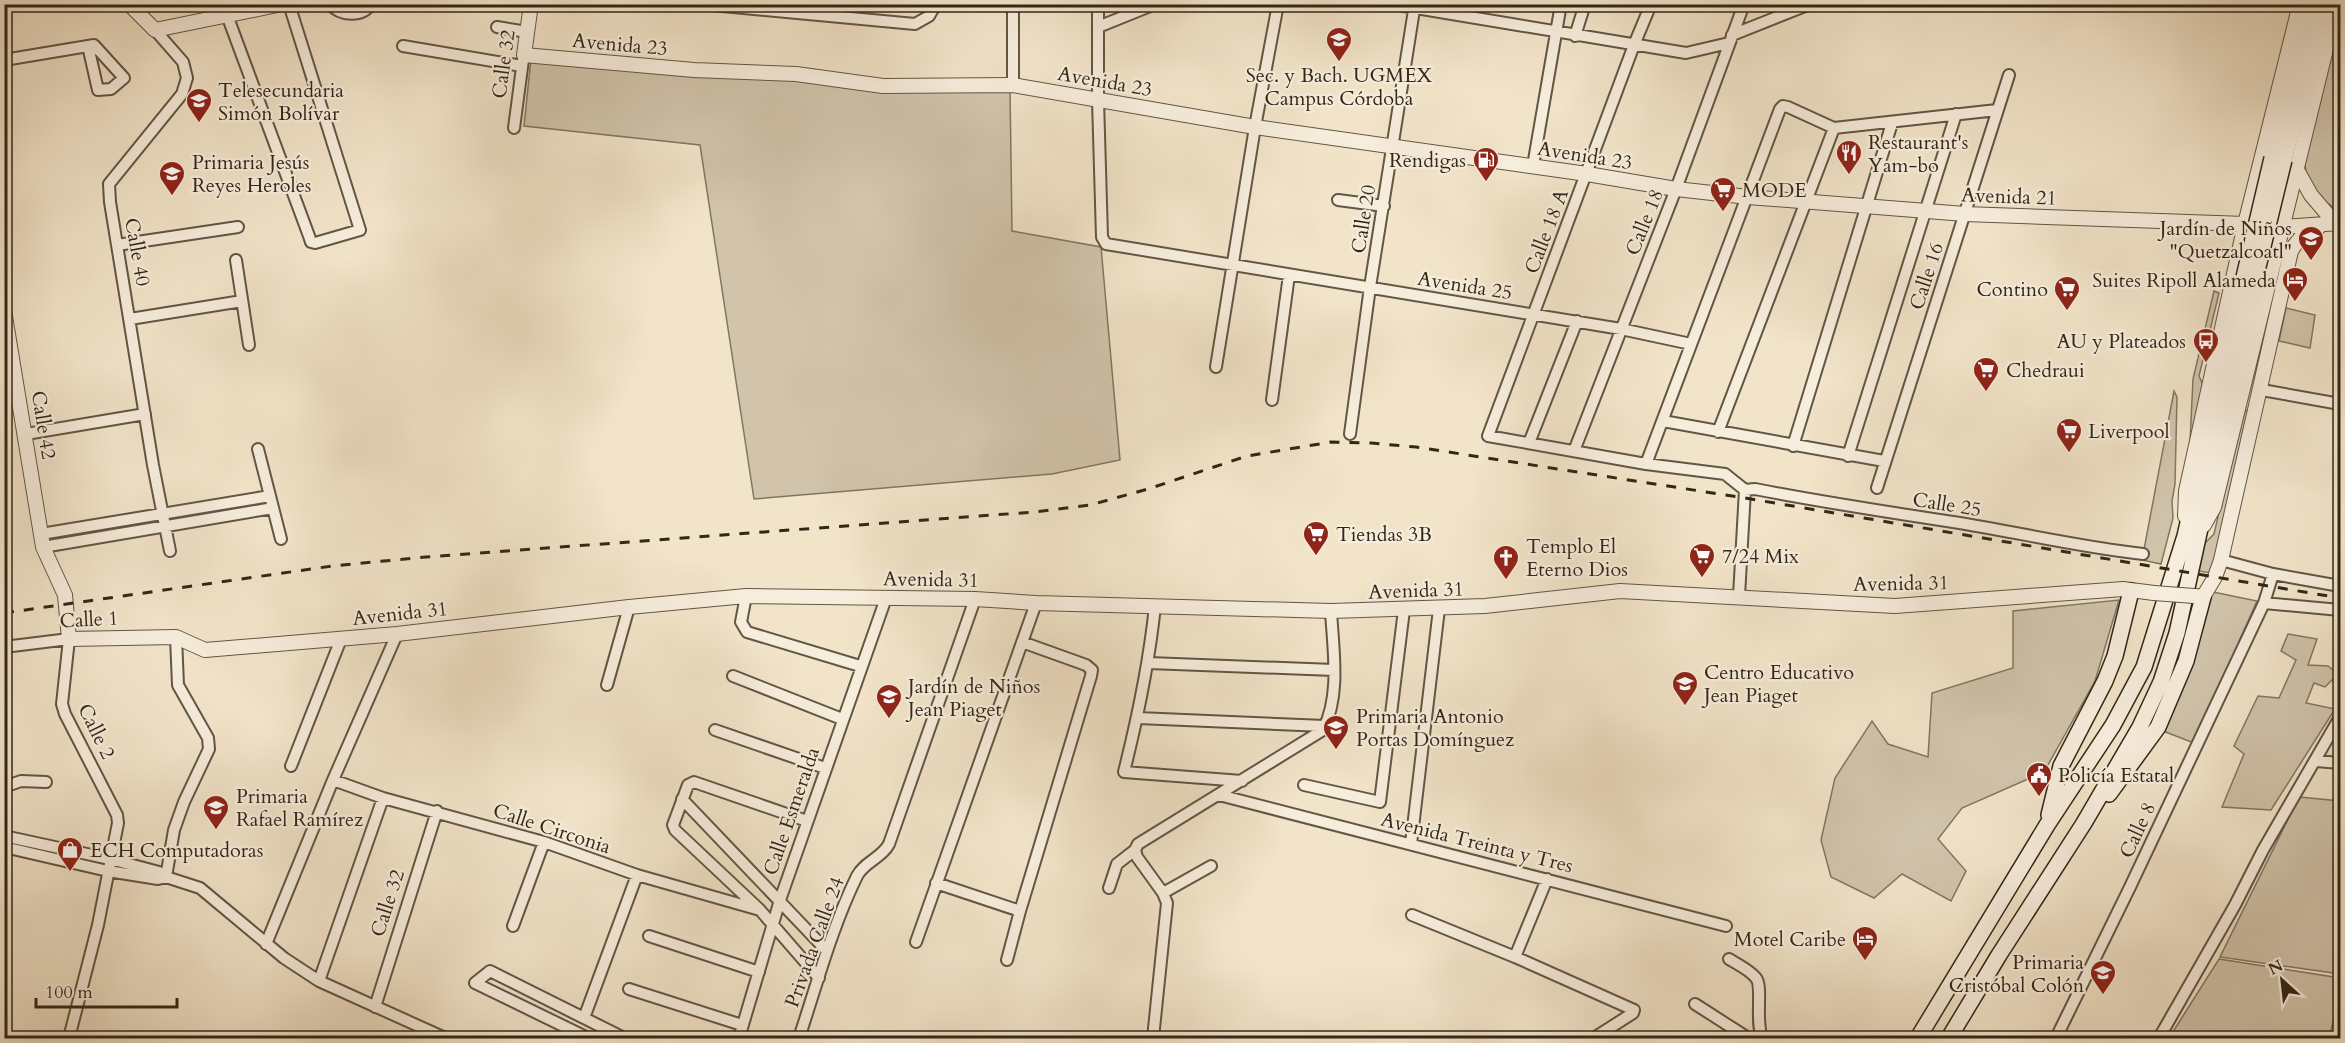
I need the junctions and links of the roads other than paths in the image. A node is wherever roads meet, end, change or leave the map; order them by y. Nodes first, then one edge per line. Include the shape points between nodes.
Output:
1 (129, 4) edge
2 (282, 4) edge
3 (289, 4) edge
4 (330, 4) edge
5 (371, 4) edge
6 (531, 4) edge
7 (701, 4) edge
8 (936, 4) edge
9 (1013, 4) edge
10 (1098, 4) edge
11 (1155, 4) edge
12 (1278, 4) edge
13 (1392, 4) edge
14 (1561, 4) edge
15 (1585, 4) edge
16 (1651, 4) edge
17 (1744, 4) edge
18 (1810, 4) edge
19 (2300, 4) edge
20 (2310, 4) edge
21 (2324, 4) edge
22 (2337, 4) edge
23 (1414, 10) junction
24 (227, 15) junction
25 (497, 27) dead end
26 (1098, 27) junction
27 (155, 30) junction
28 (527, 32) junction
29 (1557, 33) junction
30 (1575, 36) junction
31 (1730, 39) junction
32 (1634, 45) junction
33 (88, 46) junction
34 (404, 46) dead end
35 (4, 60) edge
36 (523, 61) junction
37 (2009, 75) dead end
38 (1013, 85) junction
39 (1098, 100) junction
40 (1997, 110) junction
41 (1956, 114) junction
42 (1892, 123) junction
43 (1255, 127) junction
44 (514, 128) dead end
45 (1834, 128) junction
46 (1393, 147) junction
47 (2278, 159) junction
48 (1533, 166) junction
49 (2297, 170) junction
50 (1587, 174) junction
51 (1676, 189) junction
52 (1748, 197) junction
53 (1338, 200) dead end
54 (1806, 201) junction
55 (1384, 206) junction
56 (1866, 207) junction
57 (1926, 211) junction
58 (1965, 214) junction
59 (2283, 221) junction
60 (2337, 222) edge
61 (2245, 224) junction
62 (238, 227) dead end
63 (117, 245) junction
64 (236, 260) dead end
65 (1232, 265) junction
66 (1289, 275) junction
67 (1370, 287) junction
68 (242, 301) junction
69 (4, 310) edge
70 (1534, 314) junction
71 (130, 319) junction
72 (1577, 321) junction
73 (1621, 328) junction
74 (1691, 344) junction
75 (2254, 344) junction
76 (249, 345) dead end
77 (2268, 359) junction
78 (1216, 367) dead end
79 (2262, 390) junction
80 (1272, 400) dead end
81 (2340, 404) edge
82 (2238, 407) junction
83 (145, 414) junction
84 (1663, 421) junction
85 (1718, 432) junction
86 (26, 434) junction
87 (1350, 434) dead end
88 (1529, 443) junction
89 (1793, 446) junction
90 (258, 449) dead end
91 (1574, 451) junction
92 (1848, 456) junction
93 (1884, 462) junction
94 (1646, 464) junction
95 (1877, 488) dead end
96 (1745, 490) junction
97 (270, 496) junction
98 (273, 508) junction
99 (163, 514) junction
100 (166, 528) junction
101 (2191, 537) junction
102 (281, 539) dead end
103 (42, 541) junction
104 (170, 551) dead end
105 (2143, 554) dead end
106 (2221, 560) junction
107 (2273, 574) junction
108 (2340, 586) edge
109 (2131, 591) junction
110 (746, 596) junction
111 (1739, 596) junction
112 (2198, 596) junction
113 (886, 598) junction
114 (975, 599) junction
115 (1036, 603) junction
116 (2265, 603) junction
117 (1155, 606) junction
118 (629, 607) junction
119 (1439, 609) junction
120 (1404, 610) junction
121 (2340, 610) edge
122 (1331, 611) junction
123 (397, 634) junction
124 (176, 637) junction
125 (69, 639) junction
126 (341, 639) junction
127 (1022, 642) junction
128 (4, 647) edge
129 (1149, 663) junction
130 (860, 666) junction
131 (1334, 670) junction
132 (733, 676) dead end
133 (606, 685) dead end
134 (2340, 717) edge
135 (1138, 718) junction
136 (842, 719) junction
137 (1325, 726) junction
138 (715, 730) dead end
139 (2316, 761) junction
140 (2340, 763) edge
141 (291, 766) dead end
142 (825, 768) junction
143 (333, 780) junction
144 (1242, 781) junction
145 (46, 782) dead end
146 (1304, 785) dead end
147 (4, 787) edge
148 (1219, 795) junction
149 (383, 798) junction
150 (682, 799) junction
151 (437, 811) junction
152 (807, 821) junction
153 (2084, 823) junction
154 (2047, 825) junction
155 (4, 836) edge
156 (544, 842) junction
157 (1412, 844) junction
158 (19, 845) junction
159 (4, 847) edge
160 (1136, 850) junction
161 (46, 852) junction
162 (110, 859) junction
163 (1211, 866) dead end
164 (108, 871) junction
165 (637, 874) junction
166 (166, 877) junction
167 (1547, 879) junction
168 (936, 883) junction
169 (1109, 888) dead end
170 (1164, 893) junction
171 (780, 900) junction
172 (760, 910) junction
173 (1020, 911) junction
174 (1412, 915) dead end
175 (772, 924) junction
176 (513, 926) dead end
177 (1726, 926) dead end
178 (649, 936) dead end
179 (916, 942) dead end
180 (266, 944) junction
181 (827, 951) junction
182 (1515, 957) junction
183 (1729, 959) dead end
184 (1008, 960) dead end
185 (759, 972) junction
186 (819, 978) junction
187 (319, 981) junction
188 (629, 989) dead end
189 (1695, 1004) dead end
190 (375, 1007) junction
191 (584, 1018) junction
192 (742, 1025) junction
193 (69, 1038) edge
194 (444, 1038) edge
195 (588, 1038) edge
196 (624, 1038) edge
197 (739, 1038) edge
198 (799, 1038) edge
199 (1153, 1038) edge
200 (1594, 1038) edge
201 (1748, 1038) edge
202 (1762, 1038) edge
203 (1918, 1038) edge
204 (1949, 1038) edge
205 (2055, 1038) edge
206 (2159, 1038) edge

1 - 27 street, Calle 40
2 - 24 street
3 - 24 street via 360,230 311,243
4 - 5 street via 337,11 357,14
6 - 28 street, Calle 32
7 - 8 street via 915,24 929,16
9 - 38 street
10 - 26 street
11 - 26 street
12 - 43 street
13 - 23 street
14 - 29 street
15 - 30 street
16 - 32 street, Calle 18 A
17 - 31 street, Calle 18
18 - 31 street
19 - 61 street
20 - 47 main road
21 - 47 main road
22 - 49 street
23 - 29 street
23 - 46 street, Calle 20
24 - 27 street
25 - 28 street
26 - 39 street
27 - 63 street, Calle 40 via 183,62 187,78 182,94 109,184
28 - 36 street, Calle 32
29 - 30 street
29 - 48 street
30 - 32 street
31 - 32 street via 1686,53
31 - 51 street, Calle 18
32 - 50 street, Calle 18 A
33 - 33 street via 98,90 111,89 124,78 94,45
33 - 35 street
34 - 36 street
36 - 38 street, Avenida 23 via 796,74 883,86
36 - 44 street, Calle 32
37 - 40 street, Calle 16
38 - 39 street, Avenida 23
39 - 43 street, Avenida 23
39 - 65 street via 1102,237 1106,244
40 - 41 street
40 - 58 street, Calle 16
41 - 42 street
41 - 57 street
42 - 45 street
42 - 56 street
43 - 46 street, Avenida 23
43 - 65 street
45 - 52 street via 1783,106
45 - 54 street
46 - 48 street, Avenida 23
46 - 55 street, Calle 20
47 - 101 main road, bridge
48 - 50 street, Avenida 23
49 - 59 street
49 - 60 street via 2311,195
50 - 51 street, Avenida 23
50 - 70 street, Calle 18 A
51 - 52 street, Avenida 21
51 - 73 street, Calle 18
52 - 54 street, Avenida 21
52 - 74 street
53 - 55 street
54 - 56 street, Avenida 21
54 - 85 street
55 - 67 street, Calle 20
56 - 57 street, Avenida 21
56 - 89 street
57 - 58 street, Avenida 21
57 - 92 street
58 - 61 street, Avenida 21
58 - 93 street, Calle 16
59 - 60 street, Avenida 21
59 - 61 street, Avenida 21
59 - 75 street
60 - 77 street via 2304,233 2291,251
61 - 101 street via 2186,491
62 - 63 street
63 - 71 street, Calle 40
64 - 68 street
65 - 66 street, Avenida 25
65 - 78 street
66 - 67 street, Avenida 25
66 - 80 street
67 - 70 street, Avenida 25
67 - 87 street, Calle 20
68 - 71 street
68 - 76 street
69 - 86 street, Calle 42
70 - 72 street, Avenida 25
70 - 88 street, Calle 18 A via 1488,436
71 - 83 street, Calle 40
72 - 73 street, Avenida 25
72 - 88 street
73 - 74 street, Avenida 25
73 - 91 street, Calle 18
74 - 84 street
75 - 77 street
75 - 82 street
77 - 79 street
79 - 81 street
79 - 82 street
79 - 106 street
82 - 101 street via 2214,507
83 - 86 street
83 - 99 street, Calle 40
84 - 85 street
84 - 94 street
85 - 89 street
86 - 103 street, Calle 42
88 - 91 street
89 - 92 street
90 - 97 street
91 - 94 street
92 - 93 street
93 - 95 street, Calle 16
94 - 96 street via 1725,474
96 - 105 street, Calle 25
96 - 111 street
97 - 98 street
97 - 99 street
98 - 100 street
98 - 102 street
99 - 100 street, Calle 40
99 - 103 street
100 - 103 street
100 - 104 street, Calle 40
101 - 153 main road via 2177,633 2162,682
101 - 154 main road via 2144,667 2113,725
103 - 125 street, Calle 2 via 65,595
106 - 107 street
106 - 112 street via 2215,577
107 - 108 street
107 - 116 street, Calle 8
109 - 111 street, Avenida 31 via 1895,606
109 - 112 street, Avenida 31, bridge
109 - 154 main road via 2115,657 2061,766
110 - 113 street, Avenida 31
110 - 118 street, Avenida 31
110 - 130 street via 741,622 747,632
111 - 119 street, Avenida 31 via 1620,591
112 - 153 main road via 2186,661 2158,726 2122,779
113 - 114 street, Avenida 31
113 - 130 street, Calle Esmeralda
114 - 115 street, Avenida 31
114 - 181 street, Privada Calle 24 via 889,844 885,852 858,873
115 - 117 street, Avenida 31
115 - 127 street
116 - 121 street
116 - 205 street, Calle 8
117 - 122 street, Avenida 31
117 - 129 street
118 - 123 street, Avenida 31
118 - 133 street
119 - 120 street, Avenida 31
119 - 157 street
120 - 122 street, Avenida 31
120 - 146 street via 1380,802
122 - 131 street
123 - 126 street, Avenida 31
123 - 143 street
124 - 125 street, Calle 1
124 - 126 street, Avenida 31 via 206,650
124 - 166 street via 178,685 210,749 174,830
125 - 128 street, Calle 1
125 - 162 street, Calle 2 via 62,704 117,815
126 - 141 street
127 - 168 street
127 - 173 street via 1092,670
129 - 131 street
129 - 135 street
130 - 136 street, Calle Esmeralda
131 - 137 street
132 - 136 street
134 - 139 street
135 - 137 street
135 - 144 street via 1124,772
136 - 142 street, Calle Esmeralda
137 - 144 street via 1319,734
138 - 142 street
139 - 140 street
139 - 206 street
142 - 152 street, Calle Esmeralda
143 - 149 street, Calle Circonia
143 - 180 street
144 - 148 street
145 - 147 street via 21,781
148 - 157 street, Avenida Treinta y Tres
148 - 160 street via 1138,844
149 - 151 street, Calle Circonia
149 - 187 street
150 - 152 street via 691,783
150 - 171 street
150 - 172 street via 674,827
151 - 156 street, Calle Circonia
151 - 190 street, Calle 32
152 - 171 street, Calle Esmeralda
153 - 204 main road
154 - 203 main road
155 - 158 street
156 - 165 street, Calle Circonia
156 - 176 street
157 - 167 street, Avenida Treinta y Tres
158 - 159 street
158 - 161 street
160 - 169 street via 1117,864
160 - 170 street
161 - 162 street
161 - 164 street
162 - 164 street, Calle 2
162 - 166 street
163 - 170 street
164 - 166 street
164 - 193 street, Calle 2
165 - 172 street, Calle Circonia
165 - 191 street
166 - 180 street via 200,888
167 - 177 street, Avenida Treinta y Tres
167 - 182 street
168 - 173 street
168 - 179 street
170 - 199 street via 1167,903
171 - 175 street, Calle Esmeralda
171 - 181 street
172 - 175 street
173 - 184 street
174 - 182 street
175 - 185 street, Calle Esmeralda
175 - 186 street
178 - 185 street
180 - 187 street
181 - 186 street, Privada Calle 24
182 - 200 street via 1634,1012
183 - 202 street via 1756,978 1760,986 1758,1030
185 - 192 street, Calle Esmeralda
186 - 198 street, Privada Calle 24
187 - 190 street
188 - 192 street
189 - 201 street
190 - 194 street
191 - 195 street via 490,971 475,983
191 - 196 street
192 - 197 street, Calle Esmeralda

